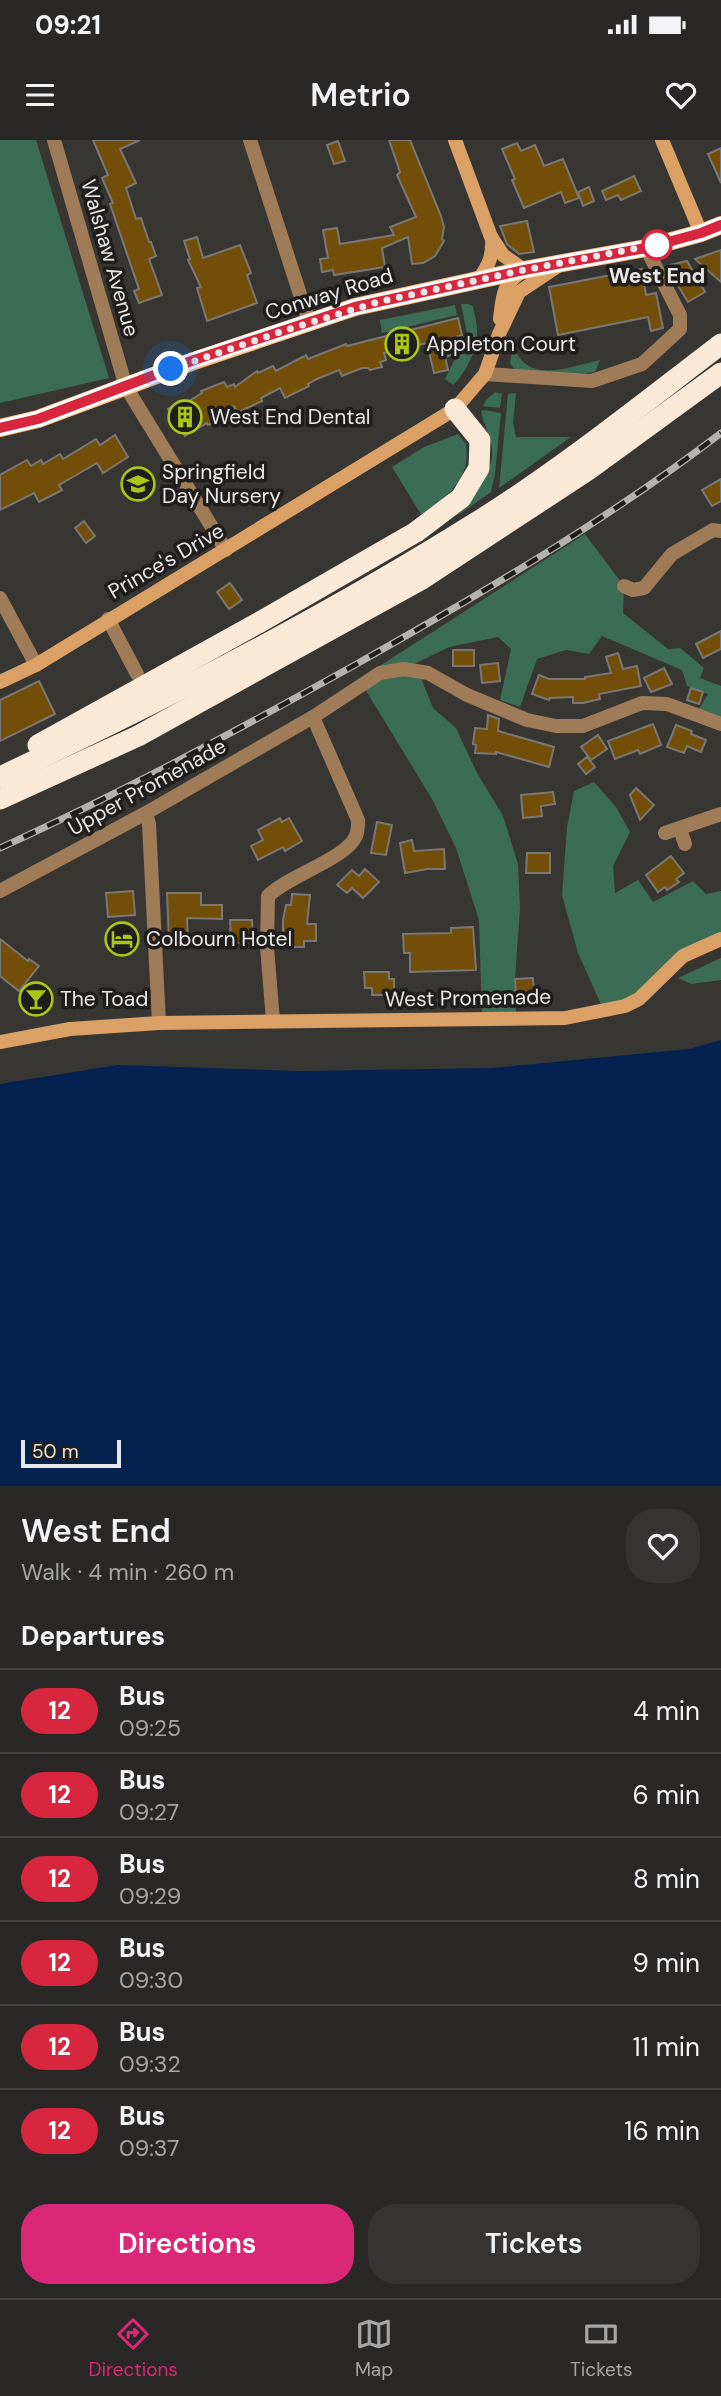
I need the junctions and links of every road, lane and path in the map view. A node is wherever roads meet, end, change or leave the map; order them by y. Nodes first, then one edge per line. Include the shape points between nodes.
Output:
1 (54, 140) edge
2 (250, 140) edge
3 (455, 140) edge
4 (662, 140) edge
5 (721, 225) edge
6 (701, 233) junction
7 (491, 237) junction
8 (646, 248) junction
9 (564, 263) junction
10 (524, 270) junction
11 (479, 279) junction
12 (309, 323) junction
13 (499, 334) junction
14 (721, 344) edge
15 (721, 373) edge
16 (485, 374) junction
17 (126, 387) junction
18 (721, 391) edge
19 (455, 409) junction
20 (0, 428) edge
21 (721, 531) edge
22 (226, 550) junction
23 (422, 579) junction
24 (624, 586) dead end
25 (0, 598) edge
26 (107, 619) junction
27 (36, 665) junction
28 (138, 674) dead end
29 (0, 682) edge
30 (313, 717) junction
31 (721, 724) edge
32 (0, 768) edge
33 (0, 777) edge
34 (0, 799) edge
35 (146, 813) junction
36 (721, 814) edge
37 (680, 829) junction
38 (665, 833) dead end
39 (685, 844) dead end
40 (0, 891) edge
41 (721, 939) edge
42 (273, 1021) junction
43 (159, 1023) junction
44 (0, 1042) edge

1 - 17 street, Walshaw Avenue
2 - 12 street
3 - 7 main road
4 - 6 main road
5 - 6 main road, Conway Road
6 - 8 main road, Conway Road
7 - 10 main road via 503,255
7 - 11 main road via 493,253
8 - 9 main road, Conway Road
8 - 16 street via 680,315 680,329 642,364 593,381
9 - 10 main road, Conway Road
9 - 13 main road, Prince's Drive via 520,292
10 - 11 main road, Conway Road
10 - 13 main road, Prince's Drive via 510,279 503,291
11 - 12 main road, Conway Road
12 - 17 main road, Conway Road
13 - 16 main road, Prince's Drive
14 - 33 highway via 579,453 467,528 356,594 130,716
15 - 23 highway via 588,470
16 - 19 main road, Prince's Drive
17 - 20 main road, Conway Road
17 - 22 street, Walshaw Avenue
18 - 23 highway via 597,475
19 - 22 main road, Prince's Drive
19 - 32 highway via 480,440 479,468 461,498 416,532
21 - 24 street via 713,530 672,554 644,588
22 - 26 main road, Prince's Drive
23 - 34 highway via 138,736
25 - 27 street
26 - 27 main road, Prince's Drive
26 - 28 street
27 - 29 main road, Prince's Drive
30 - 31 street, Upper Promenade via 380,673 404,669 428,673 527,720 556,726 583,726 642,703 667,704
30 - 35 street, Upper Promenade
30 - 42 street via 358,820 357,835 347,848 268,896
35 - 40 street, Upper Promenade
35 - 43 street
36 - 37 street
37 - 38 street
37 - 39 street
41 - 42 main road, West Promenade via 683,956 639,999 565,1018
42 - 43 main road, West Promenade
43 - 44 main road, West Promenade via 71,1029

